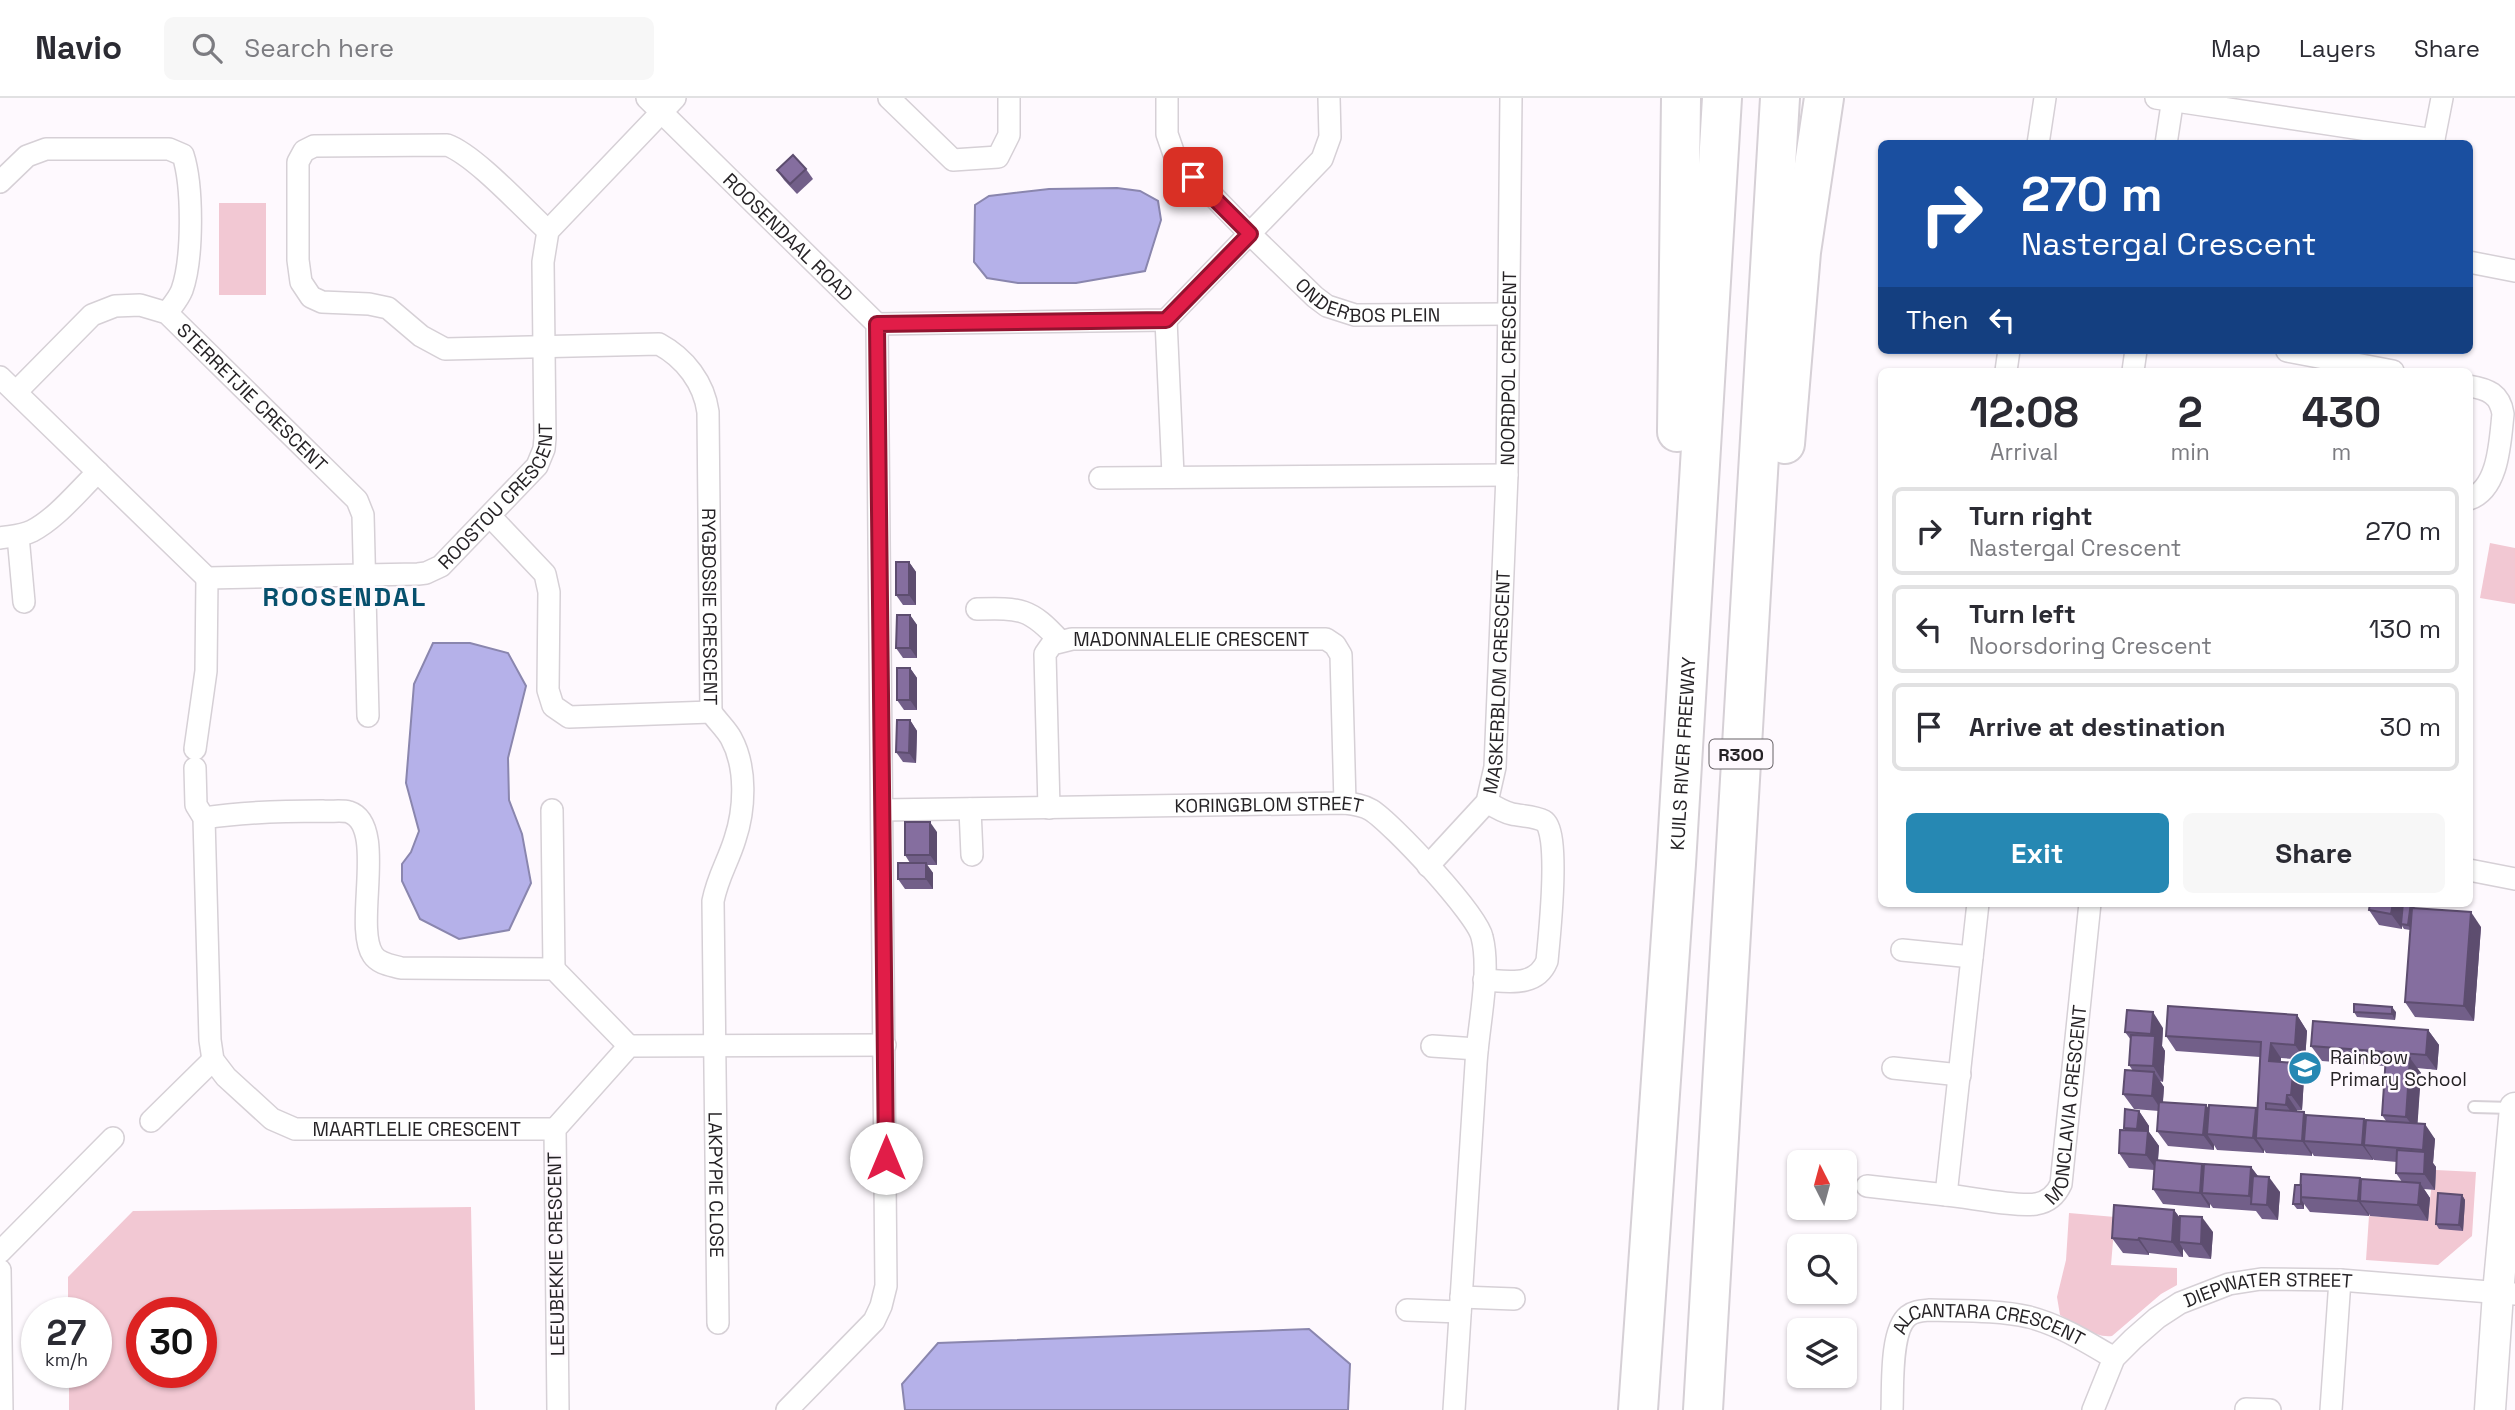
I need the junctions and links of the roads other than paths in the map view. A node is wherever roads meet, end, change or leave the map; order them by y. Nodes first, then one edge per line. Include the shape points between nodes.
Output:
1 (889, 98) edge
2 (1009, 98) edge
3 (1167, 98) edge
4 (1329, 98) edge
5 (1511, 98) edge
6 (1681, 98) edge
7 (1722, 98) edge
8 (1780, 98) edge
9 (1824, 98) edge
10 (2045, 98) edge
11 (2442, 98) edge
12 (2167, 99) edge
13 (661, 103) edge
14 (2326, 134) edge
15 (2039, 140) edge
16 (2166, 140) edge
17 (2407, 140) edge
18 (2434, 140) edge
19 (0, 181) edge
20 (548, 232) junction
21 (1250, 234) junction
22 (2473, 263) edge
23 (2515, 271) edge
24 (167, 313) junction
25 (1508, 314) junction
26 (1166, 320) junction
27 (877, 324) junction
28 (546, 346) junction
29 (2307, 354) edge
30 (2378, 368) edge
31 (0, 377) edge
32 (2473, 387) edge
33 (16, 393) junction
34 (98, 472) junction
35 (1173, 475) junction
36 (1507, 475) junction
37 (1100, 478) dead end
38 (2473, 497) edge
39 (490, 516) junction
40 (9, 537) edge
41 (364, 575) junction
42 (207, 578) junction
43 (24, 602) dead end
44 (977, 609) dead end
45 (1059, 641) junction
46 (711, 712) junction
47 (368, 716) dead end
48 (1487, 802) junction
49 (1345, 803) junction
50 (1049, 808) junction
51 (970, 809) junction
52 (1737, 809) junction
53 (552, 810) dead end
54 (882, 810) junction
55 (204, 818) junction
56 (972, 855) dead end
57 (1676, 864) junction
58 (1429, 866) junction
59 (2473, 871) edge
60 (2515, 878) edge
61 (1978, 907) edge
62 (2090, 907) edge
63 (1902, 950) dead end
64 (1972, 957) junction
65 (555, 969) junction
66 (1484, 979) junction
67 (885, 1045) junction
68 (629, 1046) junction
69 (715, 1046) junction
70 (1432, 1046) dead end
71 (1477, 1049) junction
72 (213, 1060) junction
73 (1893, 1068) dead end
74 (1959, 1075) junction
75 (2474, 1107) dead end
76 (2515, 1108) edge
77 (151, 1121) dead end
78 (555, 1129) junction
79 (113, 1138) dead end
80 (1867, 1186) dead end
81 (1946, 1195) junction
82 (0, 1252) edge
83 (0, 1270) edge
84 (2340, 1280) junction
85 (2506, 1294) edge
86 (1514, 1299) dead end
87 (1461, 1304) junction
88 (1407, 1310) dead end
89 (718, 1323) dead end
90 (2114, 1358) junction
91 (2246, 1409) edge
92 (2, 1410) edge
93 (558, 1410) edge
94 (787, 1410) edge
95 (1454, 1410) edge
96 (1638, 1410) edge
97 (1703, 1410) edge
98 (1892, 1410) edge
99 (2093, 1410) edge
100 (2270, 1410) edge
101 (2331, 1410) edge
102 (2490, 1410) edge

1 - 2 street via 953,160 998,157 1009,135
3 - 21 street, ONDERBOS PLEIN via 1167,134 1175,158
4 - 21 street via 1330,137 1322,159
5 - 25 street, NOORDPOL CRESCENT
6 - 57 highway via 1677,490 1668,754
7 - 57 highway, KUILS RIVER FREEWAY / R300
8 - 52 highway, R300
9 - 52 highway via 1801,252 1760,742
10 - 15 street
11 - 18 street
12 - 14 street
12 - 16 street
13 - 20 street
13 - 27 street, ROOSENDAAL ROAD
14 - 17 street
19 - 24 street via 27,156 46,149 169,149 183,155 188,171 190,249 181,292
20 - 28 street, ROOSTOU CRESCENT via 543,262
20 - 28 street, RYGBOSSIE CRESCENT via 476,164 447,145 314,146 304,151 298,162 298,260 301,282 311,297 388,308 445,349
21 - 25 street, ONDERBOS PLEIN via 1315,297 1339,311 1378,316
21 - 26 street
22 - 23 street
24 - 33 street, STERRETJIE CRESCENT via 140,305 115,306 92,314
24 - 41 street, STERRETJIE CRESCENT via 357,500 363,515
25 - 36 street, NOORDPOL CRESCENT
26 - 27 street
26 - 35 street
27 - 54 street
28 - 39 street, ROOSTOU CRESCENT via 541,459
28 - 46 street, RYGBOSSIE CRESCENT via 659,344 684,363 702,387 708,412
29 - 30 street
31 - 33 street
32 - 38 street via 2494,394 2503,414 2491,481
33 - 34 street
34 - 40 street via 33,530
34 - 42 street
35 - 36 street, NOORDPOL CRESCENT
35 - 37 street, NOORDPOL CRESCENT
36 - 48 street, MASKERBLOM CRESCENT via 1496,745
39 - 41 street, ROOSTOU CRESCENT via 434,570
39 - 46 street, RYGBOSSIE CRESCENT via 545,574 549,592 548,690 553,706 569,717
40 - 43 street
41 - 42 street, ROOSTOU CRESCENT
41 - 47 street, STERRETJIE CRESCENT
42 - 55 street via 206,671 195,758 196,805
44 - 45 street via 1023,611 1041,621
45 - 49 street, MADONNALELIE CRESCENT via 1326,639 1341,654
45 - 50 street, MADONNALELIE CRESCENT via 1045,654
46 - 69 street, LAKPYPIE CLOSE via 737,751 741,780 735,840 713,901
48 - 58 street, MASKERBLOM CRESCENT
48 - 66 street via 1548,824 1553,873 1544,967 1528,980
49 - 50 street, KORINGBLOM STREET
49 - 58 street, KORINGBLOM STREET via 1374,813
50 - 51 street, KORINGBLOM STREET
51 - 54 street, KORINGBLOM STREET
51 - 56 street
52 - 97 highway, R300
53 - 65 street
54 - 67 street
55 - 65 street via 277,811 349,812 361,820 367,835 368,934 372,953 381,963 401,968
55 - 72 street
57 - 96 highway, KUILS RIVER FREEWAY / R300
58 - 66 street, KORINGBLOM STREET via 1479,928
59 - 60 street
61 - 64 street
62 - 81 street, MONCLAVIA CRESCENT via 2058,1191 2036,1204
63 - 64 street
64 - 74 street
65 - 68 street
66 - 71 street, KORINGBLOM STREET
67 - 69 street
67 - 94 street via 887,1258 881,1306 874,1321
68 - 69 street
68 - 78 street, LEEUBEKKIE CRESCENT
69 - 89 street, LAKPYPIE CLOSE
70 - 71 street
71 - 87 street, KORINGBLOM STREET
72 - 77 street
72 - 78 street, MAARTLELIE CRESCENT via 272,1119 295,1129
73 - 74 street
74 - 81 street
75 - 76 lane
76 - 85 street
78 - 93 street, LEEUBEKKIE CRESCENT
79 - 82 street
80 - 81 street, MONCLAVIA CRESCENT
83 - 92 street
84 - 85 street, DIEPWATER STREET
84 - 90 street, DIEPWATER STREET via 2261,1279 2229,1284 2180,1303
84 - 101 street
85 - 102 street
86 - 87 street
87 - 88 street
87 - 95 street, KORINGBLOM STREET
90 - 98 street, ALCANTARA CRESCENT via 2081,1338 2026,1316 1916,1312 1906,1317 1896,1335
90 - 99 street, DIEPWATER STREET
91 - 100 street

